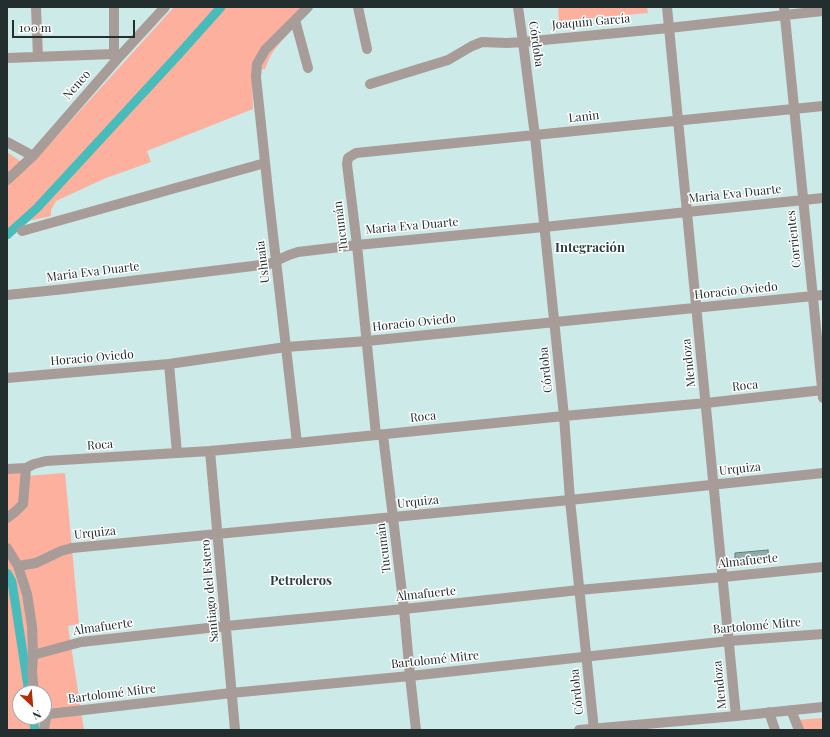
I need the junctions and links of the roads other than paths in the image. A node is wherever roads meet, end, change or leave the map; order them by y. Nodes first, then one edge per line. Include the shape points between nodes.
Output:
1 (36, 7) edge
2 (114, 7) edge
3 (165, 7) edge
4 (308, 7) edge
5 (358, 7) edge
6 (518, 7) edge
7 (667, 7) edge
8 (784, 11) edge
9 (823, 11) edge
10 (295, 20) junction
11 (669, 28) junction
12 (523, 42) junction
13 (367, 49) dead end
14 (117, 55) junction
15 (38, 57) junction
16 (7, 58) edge
17 (308, 68) dead end
18 (370, 84) dead end
19 (823, 106) edge
20 (794, 109) junction
21 (678, 120) junction
22 (535, 136) junction
23 (7, 142) edge
24 (33, 156) junction
25 (348, 158) joint
26 (265, 163) junction
27 (7, 180) edge
28 (823, 198) edge
29 (803, 200) junction
30 (687, 212) junction
31 (544, 227) junction
32 (22, 231) dead end
33 (357, 245) junction
34 (276, 262) junction
35 (7, 295) edge
36 (818, 296) edge
37 (696, 308) junction
38 (554, 322) junction
39 (367, 341) junction
40 (286, 347) junction
41 (169, 364) junction
42 (7, 378) edge
43 (823, 393) edge
44 (706, 403) junction
45 (564, 416) junction
46 (380, 435) junction
47 (297, 443) junction
48 (210, 450) junction
49 (177, 452) junction
50 (26, 468) junction
51 (7, 469) edge
52 (823, 473) edge
53 (714, 484) junction
54 (570, 500) junction
55 (7, 518) edge
56 (393, 518) junction
57 (218, 534) junction
58 (7, 548) edge
59 (18, 566) junction
60 (823, 567) edge
61 (722, 577) junction
62 (579, 590) junction
63 (404, 609) junction
64 (226, 626) junction
65 (823, 634) edge
66 (729, 641) junction
67 (33, 655) junction
68 (587, 657) junction
69 (410, 676) junction
70 (33, 685) edge
71 (231, 693) junction
72 (823, 707) edge
73 (791, 710) junction
74 (52, 712) edge
75 (769, 712) junction
76 (736, 716) junction
77 (594, 729) edge
78 (234, 730) edge
79 (416, 730) edge
80 (579, 730) edge
81 (775, 730) edge
82 (799, 730) edge

1 - 15 street
2 - 14 street
3 - 14 street, Neneo
4 - 10 street, Ushuaia
5 - 13 street
6 - 12 street, Córdoba
7 - 11 street, Mendoza
8 - 9 street, Joaquín García
8 - 11 street, Joaquín García
8 - 20 street, Corrientes
10 - 17 street
10 - 26 street, Ushuaia via 264,50 257,64 256,77
11 - 12 street, Joaquín García
11 - 21 street, Mendoza
12 - 18 street, Joaquín García via 482,42 448,60
12 - 22 street, Córdoba
14 - 15 street
14 - 24 street, Neneo
15 - 16 street
19 - 20 street, Lanin
20 - 21 street, Lanin
20 - 29 street, Corrientes
21 - 22 street, Lanin
21 - 30 street, Mendoza
22 - 25 street, Lanin via 356,153
22 - 31 street, Córdoba
23 - 24 street
24 - 27 street, Neneo
25 - 33 street, Tucumán
26 - 32 street
26 - 34 street, Ushuaia
28 - 29 street, Maria Eva Duarte
29 - 30 street, Maria Eva Duarte
29 - 36 street, Corrientes
30 - 31 street, Maria Eva Duarte
30 - 37 street, Mendoza
31 - 33 street, Maria Eva Duarte
31 - 38 street, Córdoba
33 - 34 street, Maria Eva Duarte via 298,252
33 - 39 street, Tucumán
34 - 35 street, Maria Eva Duarte
34 - 40 street, Ushuaia
36 - 37 street, Horacio Oviedo
36 - 43 street, Corrientes
37 - 38 street, Horacio Oviedo
37 - 44 street, Mendoza
38 - 39 street, Horacio Oviedo
38 - 45 street, Córdoba
39 - 40 street, Horacio Oviedo
39 - 46 street, Tucumán
40 - 41 street, Horacio Oviedo
40 - 47 street, Ushuaia
41 - 42 street, Horacio Oviedo
41 - 49 street
43 - 44 street, Roca
44 - 45 street, Roca
44 - 53 street, Mendoza
45 - 46 street, Roca
45 - 54 street, Córdoba
46 - 47 street, Roca
46 - 56 street, Tucumán
47 - 48 street, Roca
48 - 49 street, Roca
48 - 57 street, Santiago del Estero
49 - 50 street, Roca via 46,462
50 - 51 street, Roca
50 - 55 street via 23,504
52 - 53 street, Urquiza
53 - 54 street, Urquiza
53 - 61 street, Mendoza
54 - 56 street, Urquiza
54 - 62 street, Córdoba
56 - 57 street, Urquiza
56 - 63 street, Tucumán
57 - 59 street, Urquiza via 72,548 36,563
57 - 64 street, Santiago del Estero
58 - 59 street
59 - 67 street via 30,610
60 - 61 street, Almafuerte
61 - 62 street, Almafuerte
61 - 66 street, Mendoza
62 - 63 street, Almafuerte
62 - 68 street, Córdoba
63 - 64 street, Almafuerte
63 - 69 street, Tucumán
64 - 67 street, Almafuerte via 81,642
64 - 71 street, Santiago del Estero
65 - 66 street, Bartolomé Mitre
66 - 68 street, Bartolomé Mitre
66 - 76 street, Mendoza
67 - 70 street
68 - 69 street, Bartolomé Mitre
68 - 77 street, Córdoba
69 - 71 street, Bartolomé Mitre
69 - 79 street, Tucumán
71 - 74 street, Bartolomé Mitre
71 - 78 street, Santiago del Estero
72 - 73 street
73 - 75 street
73 - 82 street
75 - 76 street
75 - 81 street
76 - 77 street
77 - 80 street

